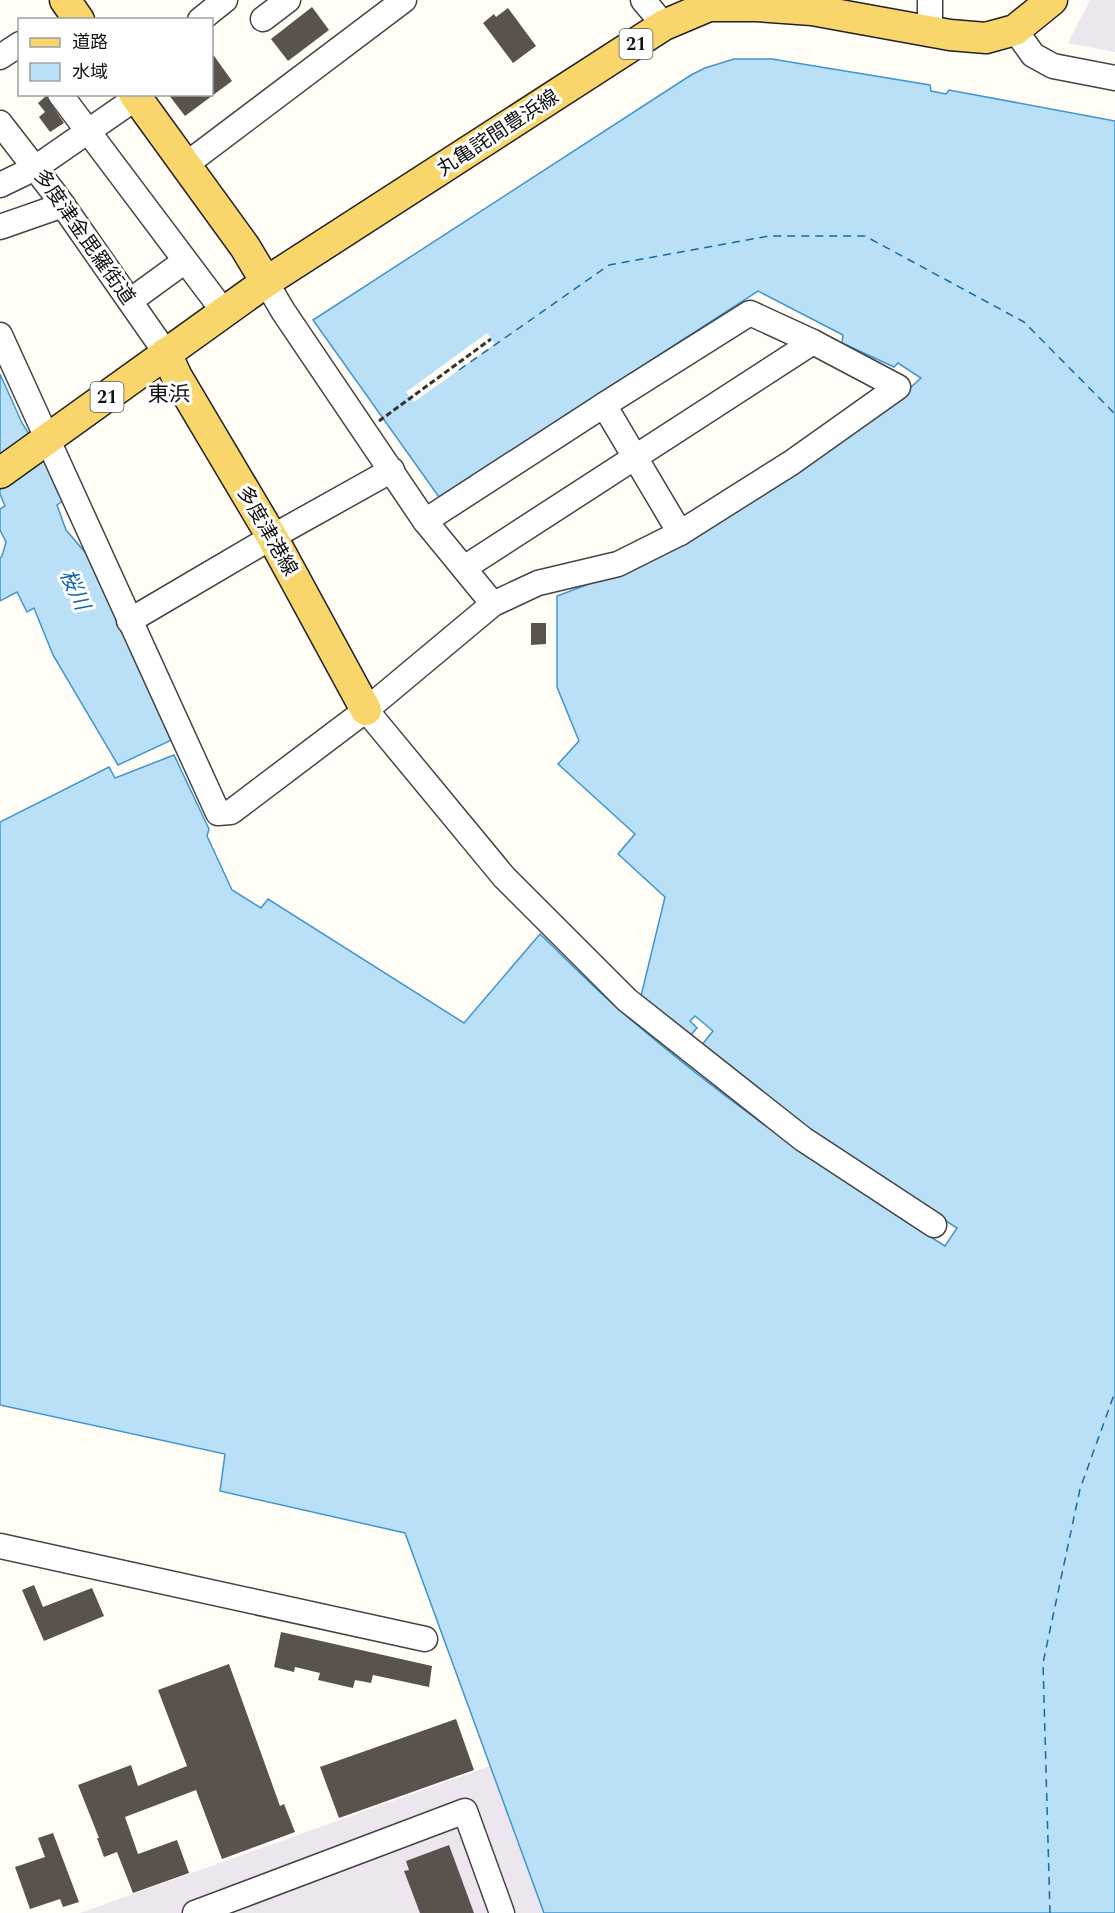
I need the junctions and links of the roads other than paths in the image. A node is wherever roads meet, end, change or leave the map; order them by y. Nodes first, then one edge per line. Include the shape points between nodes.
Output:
1 (225, 0) edge
2 (288, 0) edge
3 (404, 0) edge
4 (643, 0) edge
5 (930, 0) edge
6 (1052, 0) edge
7 (709, 3) edge
8 (202, 18) edge
9 (263, 19) dead end
10 (664, 25) junction
11 (1015, 30) junction
12 (930, 31) junction
13 (18, 45) edge
14 (0, 57) edge
15 (1115, 78) edge
16 (61, 96) edge
17 (135, 96) edge
18 (0, 123) edge
19 (87, 132) junction
20 (184, 166) junction
21 (35, 168) junction
22 (0, 185) edge
23 (63, 205) junction
24 (0, 227) edge
25 (185, 261) junction
26 (266, 282) junction
27 (130, 302) junction
28 (224, 312) junction
29 (0, 335) edge
30 (813, 342) junction
31 (166, 353) junction
32 (604, 405) junction
33 (47, 441) junction
34 (634, 458) junction
35 (392, 470) junction
36 (0, 473) edge
37 (425, 521) junction
38 (680, 533) junction
39 (272, 537) junction
40 (464, 568) junction
41 (493, 604) junction
42 (129, 621) junction
43 (366, 710) junction
44 (934, 1225) dead end
45 (0, 1546) edge
46 (425, 1639) dead end
47 (195, 1913) edge
48 (502, 1913) edge

1 - 8 street
2 - 9 street
3 - 20 street
4 - 10 street
5 - 12 street
6 - 11 main road, 丸亀詫間豊浜線 / 21
7 - 10 main road, 丸亀詫間豊浜線 / 21
7 - 12 main road, 丸亀詫間豊浜線 / 21 via 812,10
10 - 26 main road, 丸亀詫間豊浜線 / 21
11 - 12 main road, 丸亀詫間豊浜線 / 21 via 986,38
11 - 15 street via 1033,55 1053,66
13 - 14 street
16 - 19 street
17 - 19 street
17 - 20 main road
18 - 21 street, 多度津金毘羅街道
19 - 21 street
19 - 25 street
20 - 26 main road
21 - 22 street
21 - 23 street, 多度津金毘羅街道
23 - 24 street
23 - 27 street, 多度津金毘羅街道
25 - 27 street
25 - 28 street
26 - 28 main road, 丸亀詫間豊浜線 / 21
26 - 35 street
27 - 31 street, 多度津金毘羅街道
28 - 31 main road, 丸亀詫間豊浜線 / 21
29 - 33 street
30 - 32 street via 750,314
30 - 34 street
30 - 38 street via 898,387 791,463
31 - 33 main road, 丸亀詫間豊浜線 / 21
31 - 39 main road, 多度津港線
32 - 34 street
32 - 37 street
33 - 36 main road, 丸亀詫間豊浜線 / 21
33 - 42 street
34 - 38 street
34 - 40 street
35 - 37 street
35 - 39 street
37 - 40 street
38 - 41 street via 618,564 538,583
39 - 42 street
39 - 43 main road, 多度津港線
40 - 41 street
41 - 43 street
42 - 43 street via 218,813 231,812
43 - 44 street via 504,877 627,1000 803,1139
45 - 46 street
47 - 48 street via 465,1811

